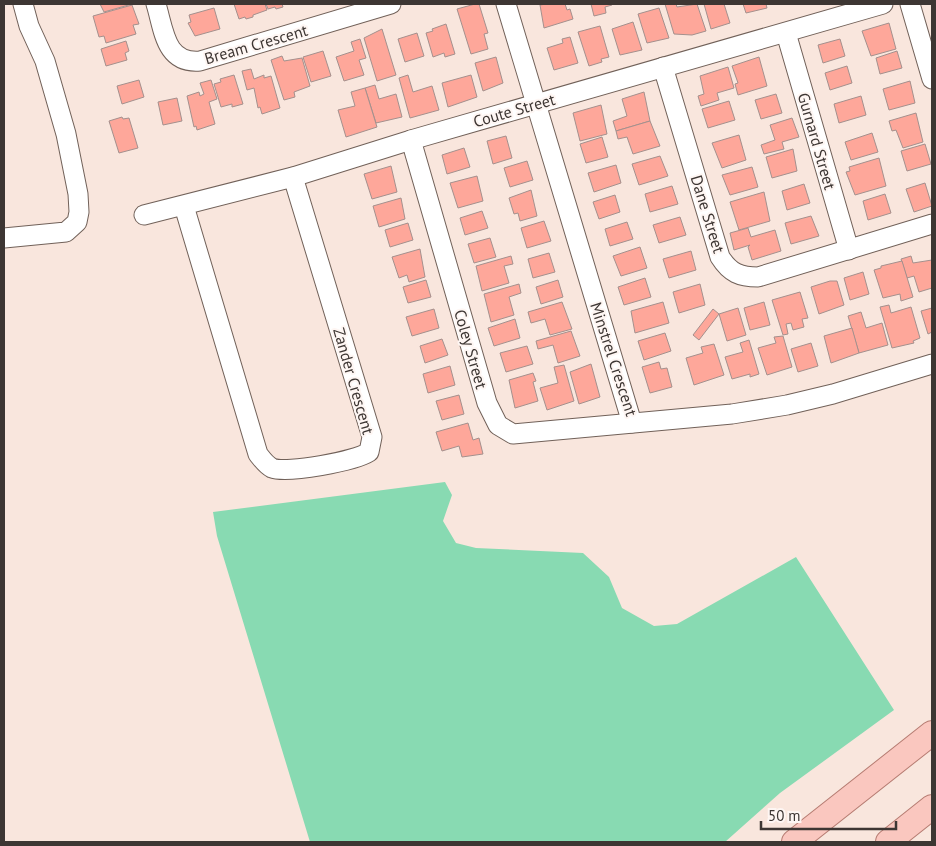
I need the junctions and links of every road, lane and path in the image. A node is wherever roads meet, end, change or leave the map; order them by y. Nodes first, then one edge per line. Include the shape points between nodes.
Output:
1 (23, 4) edge
2 (156, 4) edge
3 (391, 4) edge
4 (506, 4) edge
5 (883, 4) edge
6 (910, 4) edge
7 (786, 33) junction
8 (663, 68) junction
9 (932, 79) edge
10 (536, 104) junction
11 (410, 140) junction
12 (293, 177) junction
13 (184, 206) junction
14 (144, 215) dead end
15 (932, 224) edge
16 (4, 238) edge
17 (849, 250) junction
18 (932, 364) edge
19 (632, 423) junction
20 (932, 733) edge
21 (932, 807) edge
22 (794, 842) edge
23 (888, 842) edge

1 - 16 street via 45,61 66,134 79,212 77,222 66,232
2 - 3 street, Bream Crescent via 169,46 180,59 191,62
4 - 10 street, Minstrel Crescent
5 - 7 street, Coute Street
6 - 9 street
7 - 8 street, Coute Street
7 - 17 street, Gurnard Street
8 - 10 street, Coute Street
8 - 17 street, Dane Street via 720,257 726,267 745,277 758,277
10 - 11 street, Coute Street
10 - 19 street, Minstrel Crescent
11 - 12 street, Coute Street
11 - 19 street, Coley Street via 487,403 498,425 512,434 523,434
12 - 13 street, Coute Street
12 - 13 street, Zander Crescent via 372,436 369,452 348,461 284,469 273,468 258,454
13 - 14 street, Coute Street
15 - 17 street, Dane Street
18 - 19 street, Minstrel Crescent via 787,405 732,414
20 - 22 main road
21 - 23 main road

